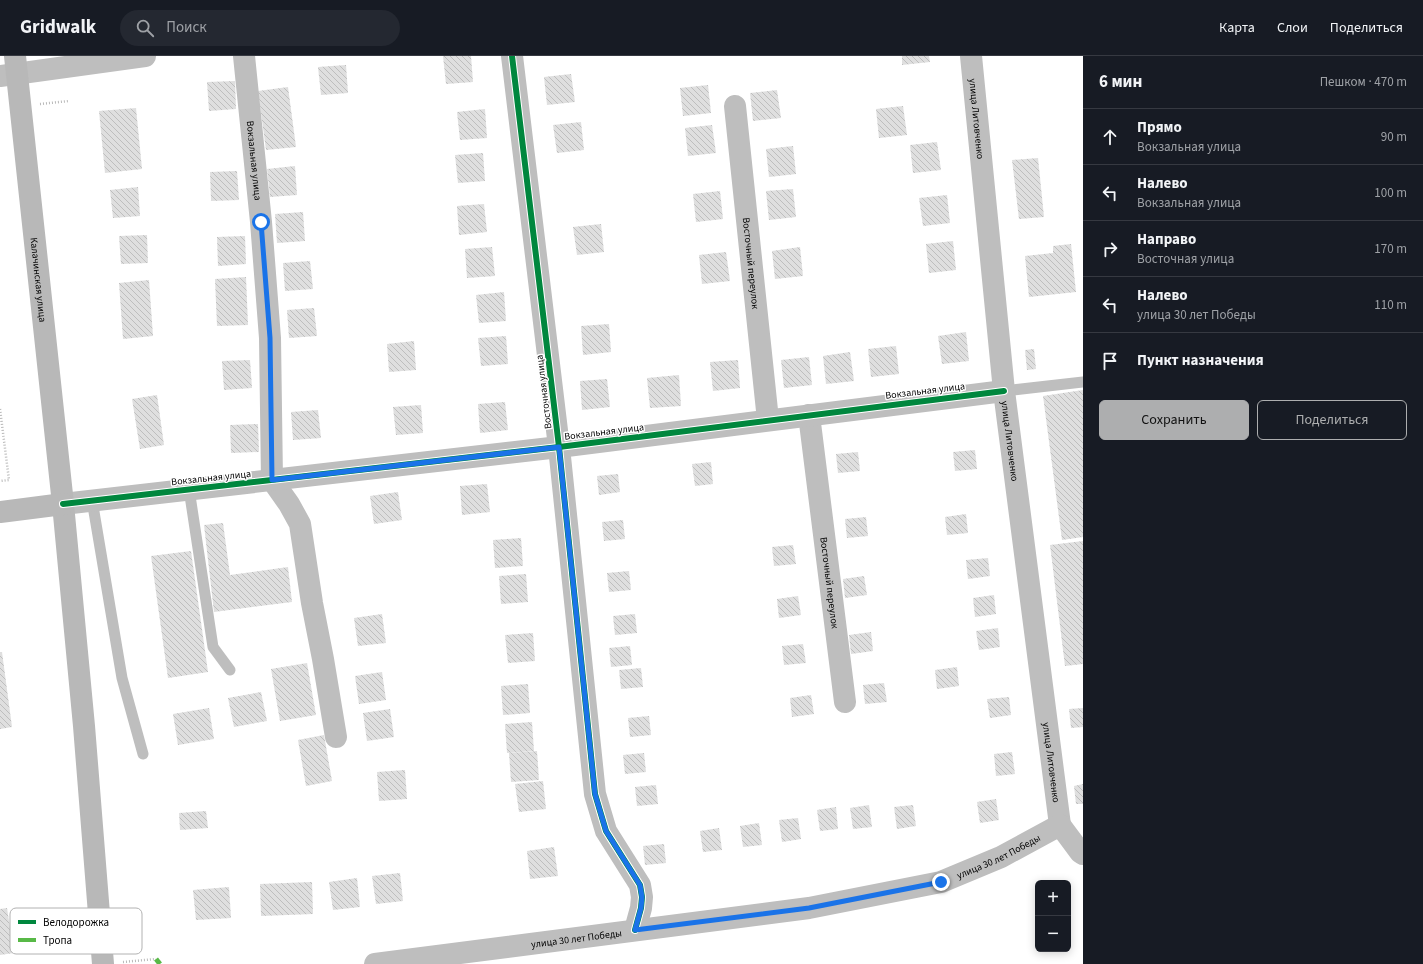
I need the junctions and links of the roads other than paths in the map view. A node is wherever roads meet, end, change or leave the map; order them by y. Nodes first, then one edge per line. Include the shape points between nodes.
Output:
1 (145, 56) edge
2 (244, 56) edge
3 (512, 56) edge
4 (971, 56) edge
5 (10, 69) edge
6 (735, 106) dead end
7 (1083, 382) edge
8 (1004, 391) junction
9 (809, 415) junction
10 (768, 420) junction
11 (559, 447) junction
12 (272, 480) junction
13 (189, 489) junction
14 (92, 500) junction
15 (62, 504) junction
16 (0, 512) edge
17 (230, 670) dead end
18 (845, 702) dead end
19 (336, 737) dead end
20 (143, 754) dead end
21 (1060, 825) junction
22 (1083, 854) edge
23 (104, 908) edge
24 (635, 930) junction
25 (375, 964) edge

1 - 5 street
2 - 12 street, Вокзальная улица via 269,330
3 - 11 street, Восточная улица
4 - 8 street, улица Литовченко
5 - 15 main road, Калачинская улица
6 - 10 street, Восточный переулок
7 - 8 lane
8 - 9 street, Вокзальная улица
8 - 21 street, улица Литовченко
9 - 10 street, Вокзальная улица
9 - 18 street, Восточный переулок
10 - 11 street, Вокзальная улица
11 - 12 street, Вокзальная улица
11 - 24 street, Восточная улица via 595,794 606,831 640,885 641,908
12 - 13 street, Вокзальная улица
12 - 19 street via 300,524
13 - 14 street, Вокзальная улица
13 - 17 lane via 213,647
14 - 15 street, Вокзальная улица
14 - 20 lane via 122,678
15 - 16 main road, Вокзальная улица
15 - 23 main road, Калачинская улица
21 - 22 street
21 - 24 street, улица 30 лет Победы via 1001,857 941,882 809,908
24 - 25 street, улица 30 лет Победы

